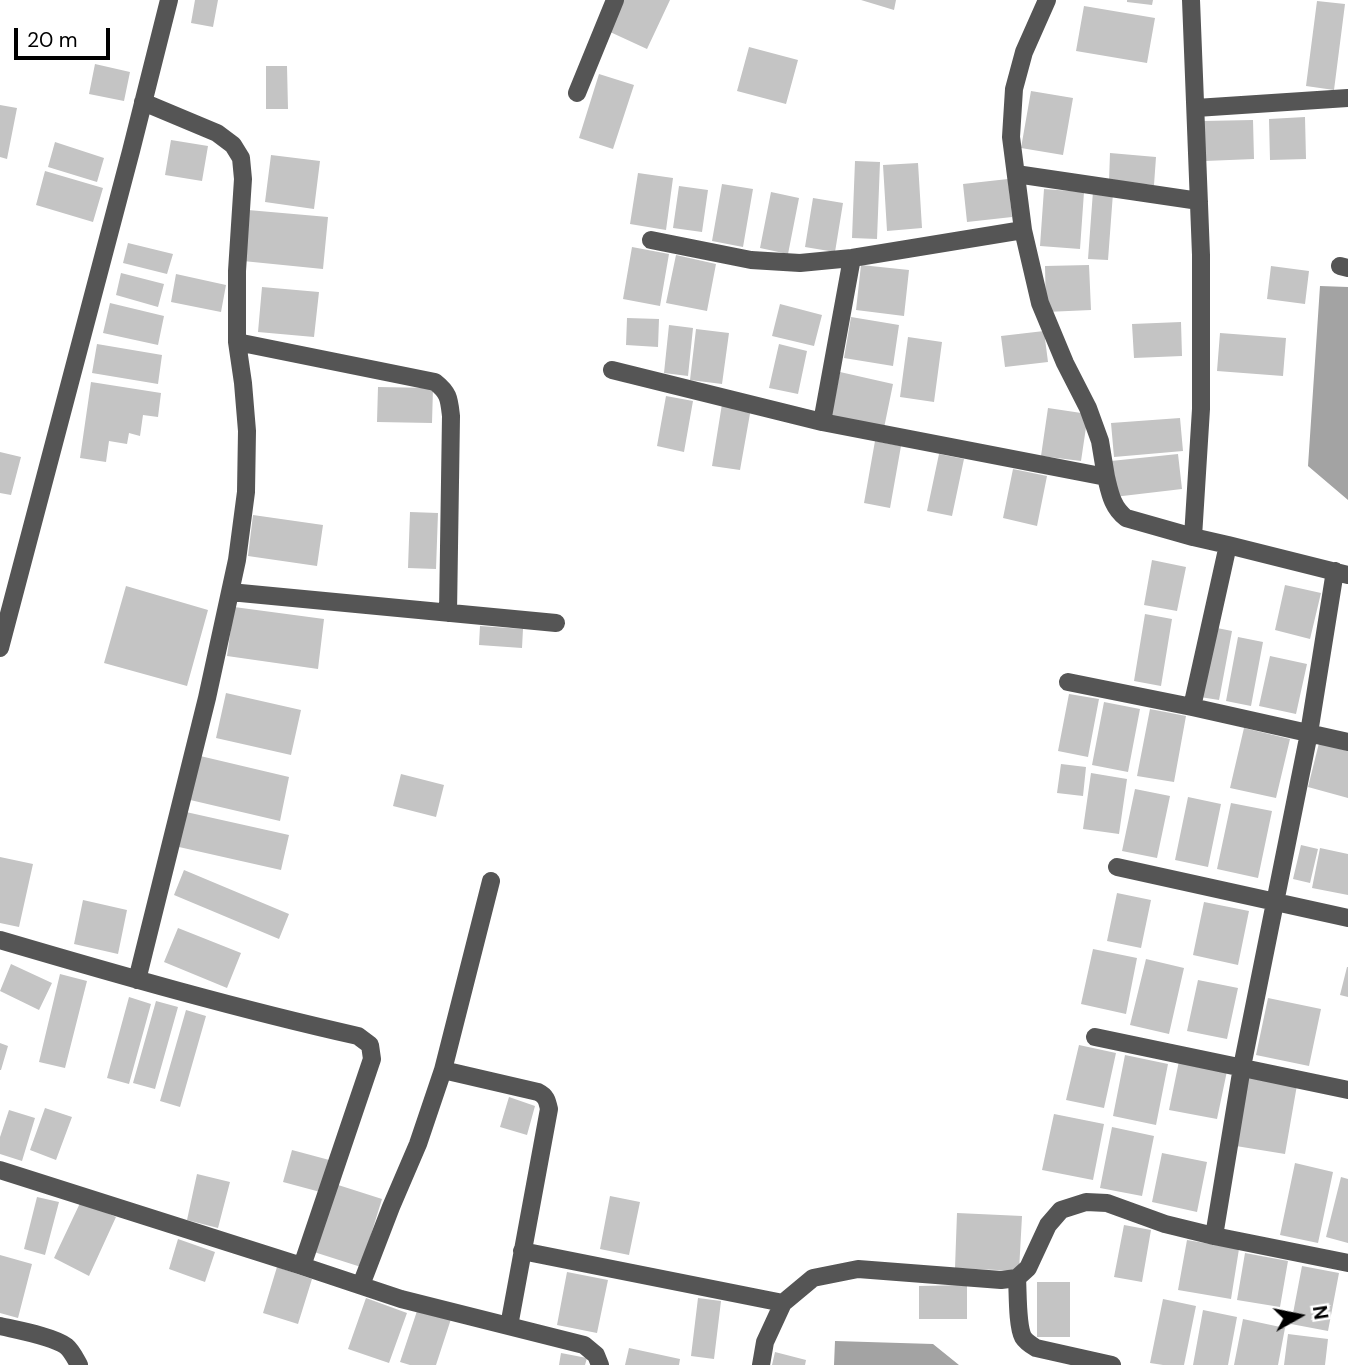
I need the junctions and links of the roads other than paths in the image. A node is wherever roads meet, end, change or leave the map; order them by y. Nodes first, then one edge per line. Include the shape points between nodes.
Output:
1 (169, 0) edge
2 (615, 0) edge
3 (1047, 0) edge
4 (1191, 0) edge
5 (577, 93) dead end
6 (1348, 98) edge
7 (143, 102) junction
8 (1196, 108) junction
9 (1016, 174) junction
10 (1199, 201) junction
11 (1023, 230) junction
12 (651, 240) dead end
13 (852, 258) junction
14 (237, 342) junction
15 (612, 370) dead end
16 (822, 422) junction
17 (1106, 477) junction
18 (1193, 537) junction
19 (1228, 545) junction
20 (1341, 573) edge
21 (230, 592) junction
22 (448, 613) junction
23 (556, 623) dead end
24 (0, 648) edge
25 (1069, 682) dead end
26 (1192, 707) junction
27 (1309, 733) junction
28 (1348, 741) edge
29 (1116, 867) dead end
30 (491, 881) dead end
31 (1275, 901) junction
32 (1348, 918) edge
33 (0, 940) edge
34 (137, 980) junction
35 (1094, 1037) dead end
36 (1242, 1067) junction
37 (443, 1070) junction
38 (1348, 1090) edge
39 (0, 1170) edge
40 (1214, 1236) junction
41 (522, 1251) junction
42 (1348, 1264) edge
43 (302, 1266) junction
44 (1017, 1278) junction
45 (361, 1285) junction
46 (783, 1303) junction
47 (0, 1325) edge
48 (509, 1326) junction
49 (79, 1365) edge
50 (600, 1365) edge
51 (761, 1365) edge
52 (1112, 1365) edge

1 - 7 street
2 - 5 street
3 - 9 street via 1014,89 1011,137
4 - 8 street
6 - 8 street
7 - 14 street via 218,133 241,158
7 - 24 street
8 - 10 street
9 - 10 street
9 - 11 street
10 - 18 street via 1201,409
11 - 13 street
11 - 17 street via 1040,303 1088,408 1100,440
12 - 13 street via 751,261
13 - 16 street
14 - 21 street via 247,431 246,480
14 - 22 street via 435,382 444,389 451,416
15 - 16 street
16 - 17 street
17 - 18 street via 1112,502 1126,518
18 - 19 street
19 - 20 street
19 - 26 street
20 - 27 street
21 - 22 street
21 - 34 street
22 - 23 street
25 - 26 street
26 - 27 street
27 - 28 street
27 - 31 street
29 - 31 street
30 - 37 street
31 - 32 street
31 - 36 street
33 - 34 street
34 - 43 street via 358,1036 370,1045 372,1059
35 - 36 street
36 - 38 street
36 - 40 street
37 - 41 street via 538,1092 548,1100
37 - 45 street
39 - 43 street
40 - 42 street
40 - 44 street via 1107,1203 1086,1202 1061,1210 1048,1225 1028,1268
41 - 46 street
41 - 48 street
43 - 45 street
44 - 46 street via 858,1269 813,1278
44 - 52 street via 1021,1328 1028,1343
45 - 48 street
46 - 51 street via 765,1342
47 - 49 street via 64,1345
48 - 50 street via 584,1345

